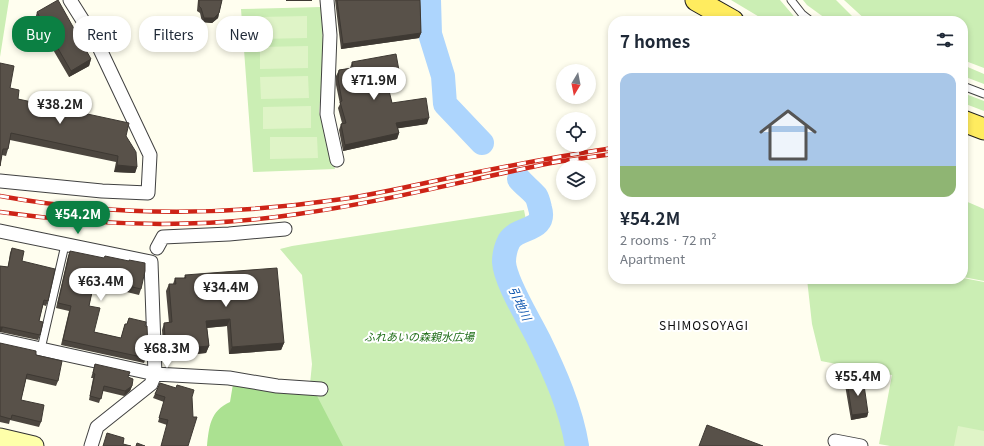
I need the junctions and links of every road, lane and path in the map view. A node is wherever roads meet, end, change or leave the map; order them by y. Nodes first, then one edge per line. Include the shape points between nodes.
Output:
1 (70, 0) edge
2 (327, 0) edge
3 (696, 0) edge
4 (791, 0) edge
5 (724, 16) edge
6 (805, 16) edge
7 (968, 88) edge
8 (984, 94) edge
9 (968, 123) edge
10 (984, 129) edge
11 (337, 160) dead end
12 (0, 182) edge
13 (285, 229) dead end
14 (0, 231) edge
15 (65, 245) junction
16 (157, 248) dead end
17 (0, 340) edge
18 (41, 349) junction
19 (155, 374) junction
20 (321, 389) dead end
21 (0, 438) edge
22 (835, 441) dead end
23 (34, 446) edge
24 (90, 446) edge
25 (861, 446) edge

1 - 12 street via 97,43 150,155 148,193
2 - 11 street via 330,35 327,114
3 - 5 main road
4 - 6 lane
7 - 8 lane
9 - 10 main road
13 - 16 street via 163,237
14 - 15 street
15 - 18 lane
15 - 19 street via 150,262
17 - 18 street
18 - 19 street
19 - 20 street via 229,378 277,386
19 - 24 street via 151,384 97,427
21 - 23 street
22 - 25 street

